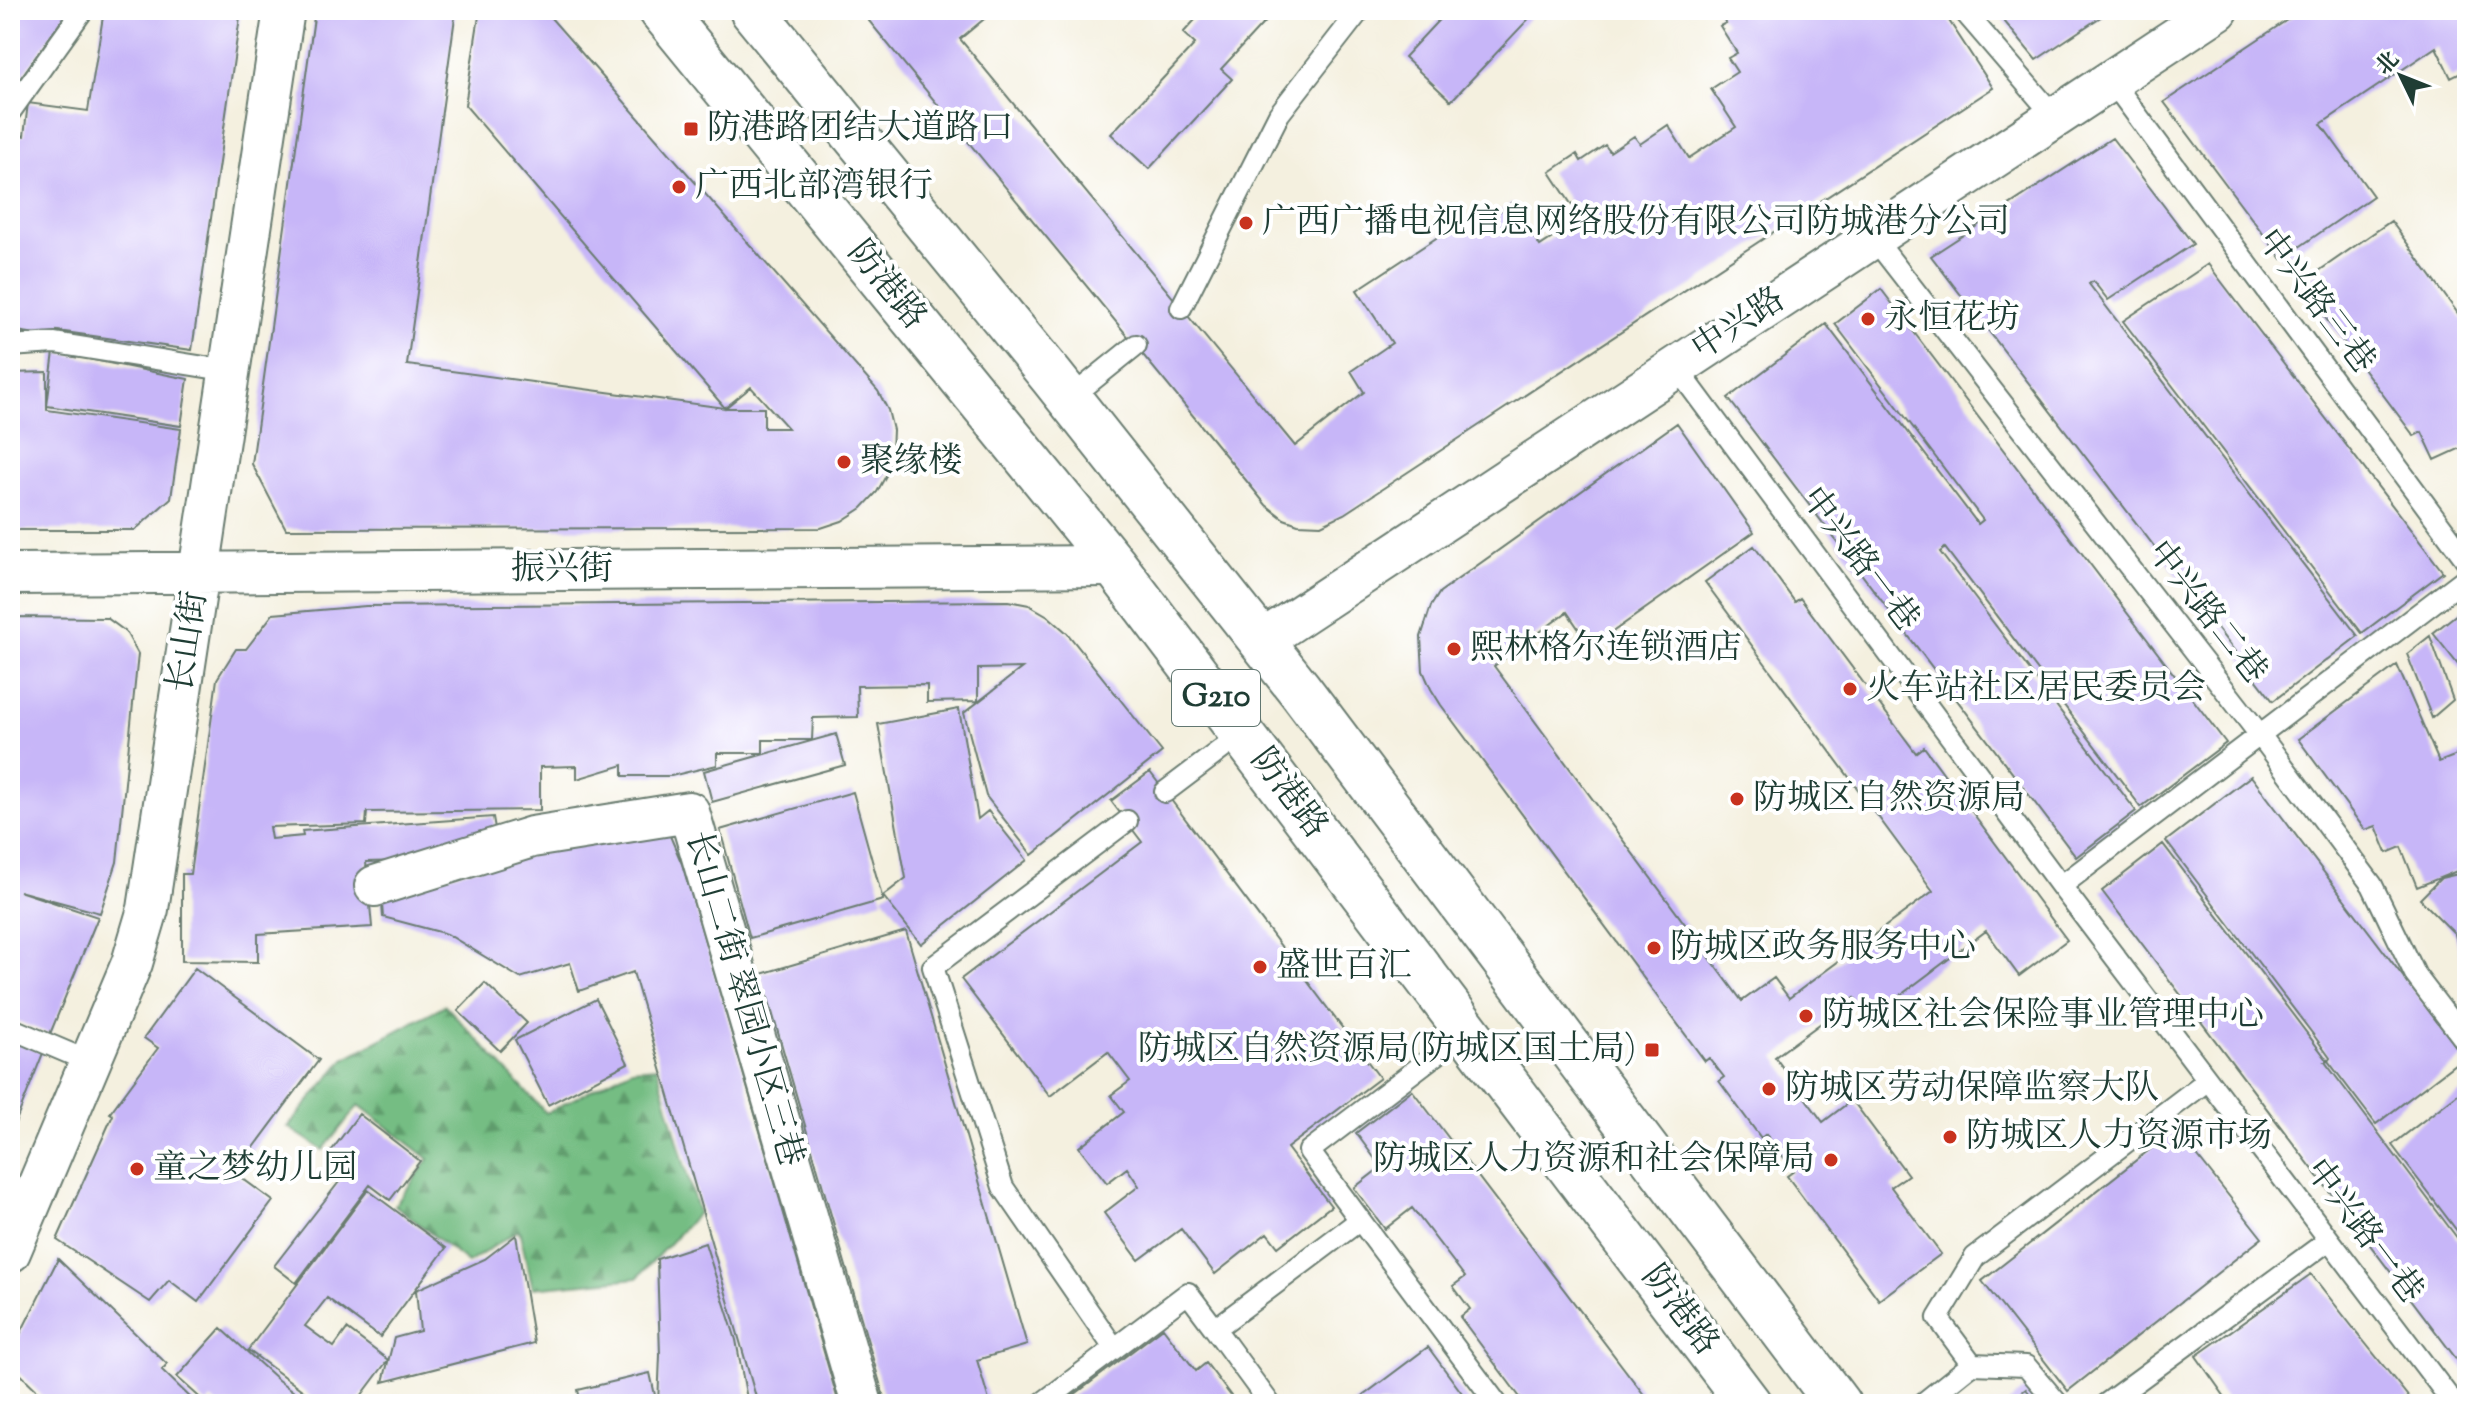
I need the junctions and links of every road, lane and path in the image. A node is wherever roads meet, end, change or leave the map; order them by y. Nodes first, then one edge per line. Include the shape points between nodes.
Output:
1 (83, 10) edge
2 (284, 10) edge
3 (661, 10) edge
4 (752, 10) edge
5 (1360, 10) edge
6 (1963, 10) edge
7 (2218, 10) edge
8 (2111, 80) junction
9 (10, 112) edge
10 (2055, 117) junction
11 (1873, 237) junction
12 (1181, 308) dead end
13 (1136, 345) dead end
14 (10, 346) edge
15 (1676, 367) junction
16 (230, 371) junction
17 (1069, 399) junction
18 (2467, 561) edge
19 (1115, 566) junction
20 (199, 573) junction
21 (10, 574) edge
22 (2467, 577) edge
23 (1260, 642) junction
24 (1243, 733) junction
25 (2260, 735) junction
26 (1165, 792) dead end
27 (1127, 821) dead end
28 (375, 886) dead end
29 (2061, 886) junction
30 (10, 1028) edge
31 (1467, 1031) junction
32 (2467, 1043) edge
33 (90, 1062) junction
34 (2208, 1080) junction
35 (1360, 1220) junction
36 (2329, 1240) junction
37 (10, 1252) edge
38 (1215, 1329) junction
39 (1114, 1348) junction
40 (1972, 1364) junction
41 (862, 1404) edge
42 (1041, 1404) edge
43 (1270, 1404) edge
44 (1497, 1404) edge
45 (1749, 1404) edge
46 (1838, 1404) edge
47 (1922, 1404) edge
48 (2058, 1404) edge
49 (2106, 1404) edge
50 (2454, 1404) edge

1 - 9 lane
2 - 16 street, 长山街
3 - 19 highway, 防港路 / G210
4 - 17 highway, 防港路 / G210
5 - 12 lane via 1279,114
6 - 10 lane
7 - 8 street, 中兴路
8 - 10 street, 中兴路
8 - 18 lane, 中兴路三巷
10 - 11 street, 中兴路
11 - 15 street, 中兴路
11 - 25 lane, 中兴路二巷
13 - 17 lane
14 - 16 lane via 55,343
15 - 23 street, 中兴路
15 - 29 lane, 中兴路一巷
16 - 20 street, 长山街
17 - 23 highway, 防港路 / G210
19 - 20 street, 振兴街
19 - 24 highway, 防港路 / G210
20 - 21 street, 振兴街
20 - 33 street, 长山街 via 148,909 132,963
22 - 25 lane
23 - 46 highway, 防港路 / G210
24 - 26 lane
24 - 31 highway, 防港路 / G210
25 - 29 lane
25 - 32 lane, 中兴路二巷 via 2372,885 2416,976
27 - 39 lane via 933,967 1003,1187
28 - 41 street, 长山二街 翠园小区三巷 via 532,837 689,812
29 - 34 lane, 中兴路一巷
30 - 33 lane
31 - 35 lane via 1309,1151
31 - 45 highway, 防港路 / G210
33 - 37 street, 长山街
34 - 36 lane, 中兴路一巷
34 - 40 lane via 1975,1257 1938,1318
35 - 38 lane
35 - 44 lane
36 - 49 lane
36 - 50 lane, 中兴路一巷
38 - 39 lane via 1188,1293
38 - 43 lane
39 - 42 lane
40 - 47 lane
40 - 48 lane via 2026,1366

